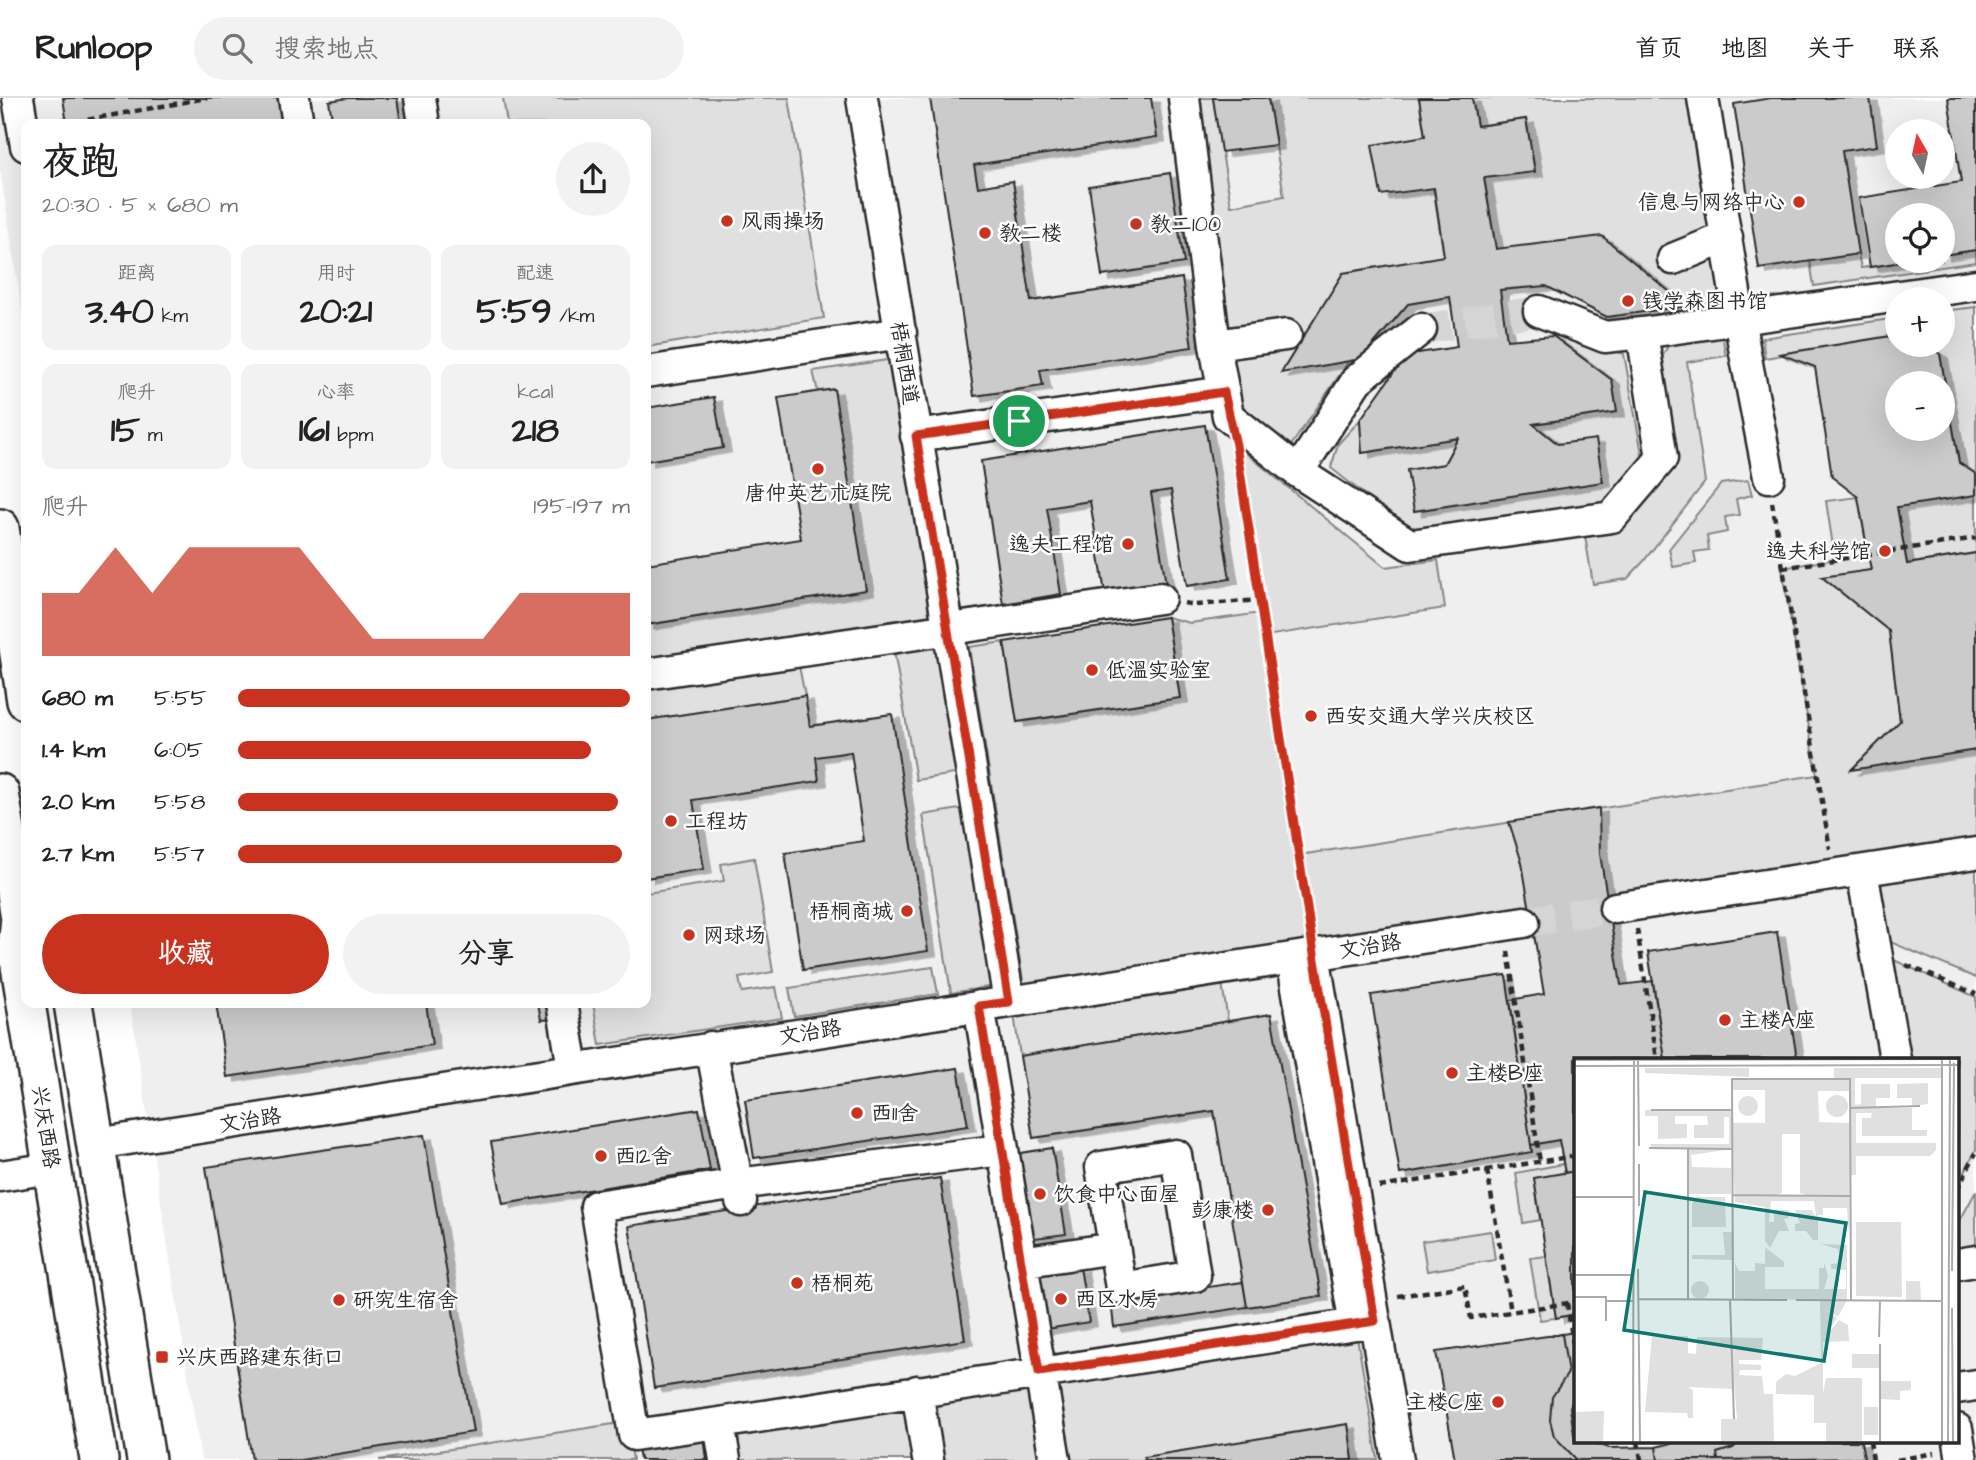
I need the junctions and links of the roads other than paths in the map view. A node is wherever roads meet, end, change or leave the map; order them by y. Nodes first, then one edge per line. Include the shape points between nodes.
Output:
1 (18, 98) edge
2 (294, 98) edge
3 (421, 98) edge
4 (862, 98) edge
5 (1184, 98) edge
6 (1703, 98) edge
7 (22, 119) edge
8 (297, 119) edge
9 (424, 119) edge
10 (1727, 237) junction
11 (1673, 259) dead end
12 (1976, 285) edge
13 (1539, 311) tunnel mouth
14 (1740, 318) junction
15 (1422, 329) tunnel mouth
16 (901, 333) junction
17 (1642, 334) junction
18 (1286, 335) dead end
19 (1215, 345) junction
20 (651, 371) edge
21 (1226, 404) junction
22 (916, 436) junction
23 (1298, 472) junction
24 (1769, 477) road end
25 (0, 528) edge
26 (1160, 598) road end
27 (947, 629) junction
28 (21, 668) edge
29 (651, 673) edge
30 (0, 793) edge
31 (1976, 853) edge
32 (1849, 873) junction
33 (1624, 907) tunnel mouth
34 (15, 919) edge
35 (1514, 924) tunnel mouth
36 (1303, 956) junction
37 (21, 972) edge
38 (1009, 1002) junction
39 (979, 1006) junction
40 (27, 1008) edge
41 (74, 1008) edge
42 (563, 1008) edge
43 (711, 1047) junction
44 (1881, 1058) edge
45 (1895, 1058) edge
46 (573, 1068) junction
47 (96, 1144) junction
48 (1002, 1150) junction
49 (52, 1168) junction
50 (0, 1176) edge
51 (739, 1193) junction
52 (1114, 1248) junction
53 (1976, 1261) edge
54 (1021, 1262) junction
55 (1958, 1264) edge
56 (1367, 1315) junction
57 (1039, 1372) junction
58 (1976, 1385) edge
59 (1958, 1388) edge
60 (917, 1391) junction
61 (719, 1423) junction
62 (928, 1459) edge
63 (99, 1460) edge
64 (146, 1460) edge
65 (725, 1460) edge
66 (1055, 1460) edge
67 (1378, 1460) edge
68 (1398, 1460) edge

1 - 7 street
2 - 8 street
3 - 9 street
4 - 16 street, 梧桐西道
5 - 19 street
6 - 10 street
10 - 11 street
10 - 14 street
12 - 14 street
13 - 17 street via 1605,337
14 - 17 street
14 - 24 street
15 - 23 street via 1357,380
16 - 20 street
16 - 22 street, 梧桐西道
17 - 23 street via 1662,458 1612,517 1410,545
18 - 19 street
19 - 21 street
21 - 22 street
21 - 23 street
22 - 27 street, 梧桐西道
25 - 28 main road
26 - 27 street
27 - 29 street
27 - 38 street, 梧桐西道
30 - 34 main road, 兴庆西路
31 - 32 street
32 - 33 street
32 - 44 street
32 - 45 street via 1876,952
34 - 37 main road, 兴庆西路
35 - 36 street, 文治路
36 - 38 street, 文治路
36 - 56 street
36 - 56 street via 1353,1191
38 - 39 street, 文治路
39 - 43 street, 文治路
39 - 48 street
40 - 49 main road, 兴庆西路
41 - 47 main road
42 - 46 street
43 - 46 street, 文治路
43 - 51 street
46 - 47 street, 文治路
47 - 64 main road
48 - 51 street
48 - 54 street
49 - 50 street
49 - 63 main road, 兴庆西路
51 - 61 street via 596,1206 634,1435
52 - 52 street via 1101,1167 1176,1155 1195,1276 1121,1288
52 - 54 street
53 - 55 street
54 - 57 street
56 - 57 street
56 - 67 street
56 - 68 street
57 - 60 street
57 - 66 street
58 - 59 street
60 - 61 street
60 - 62 street
61 - 65 street

